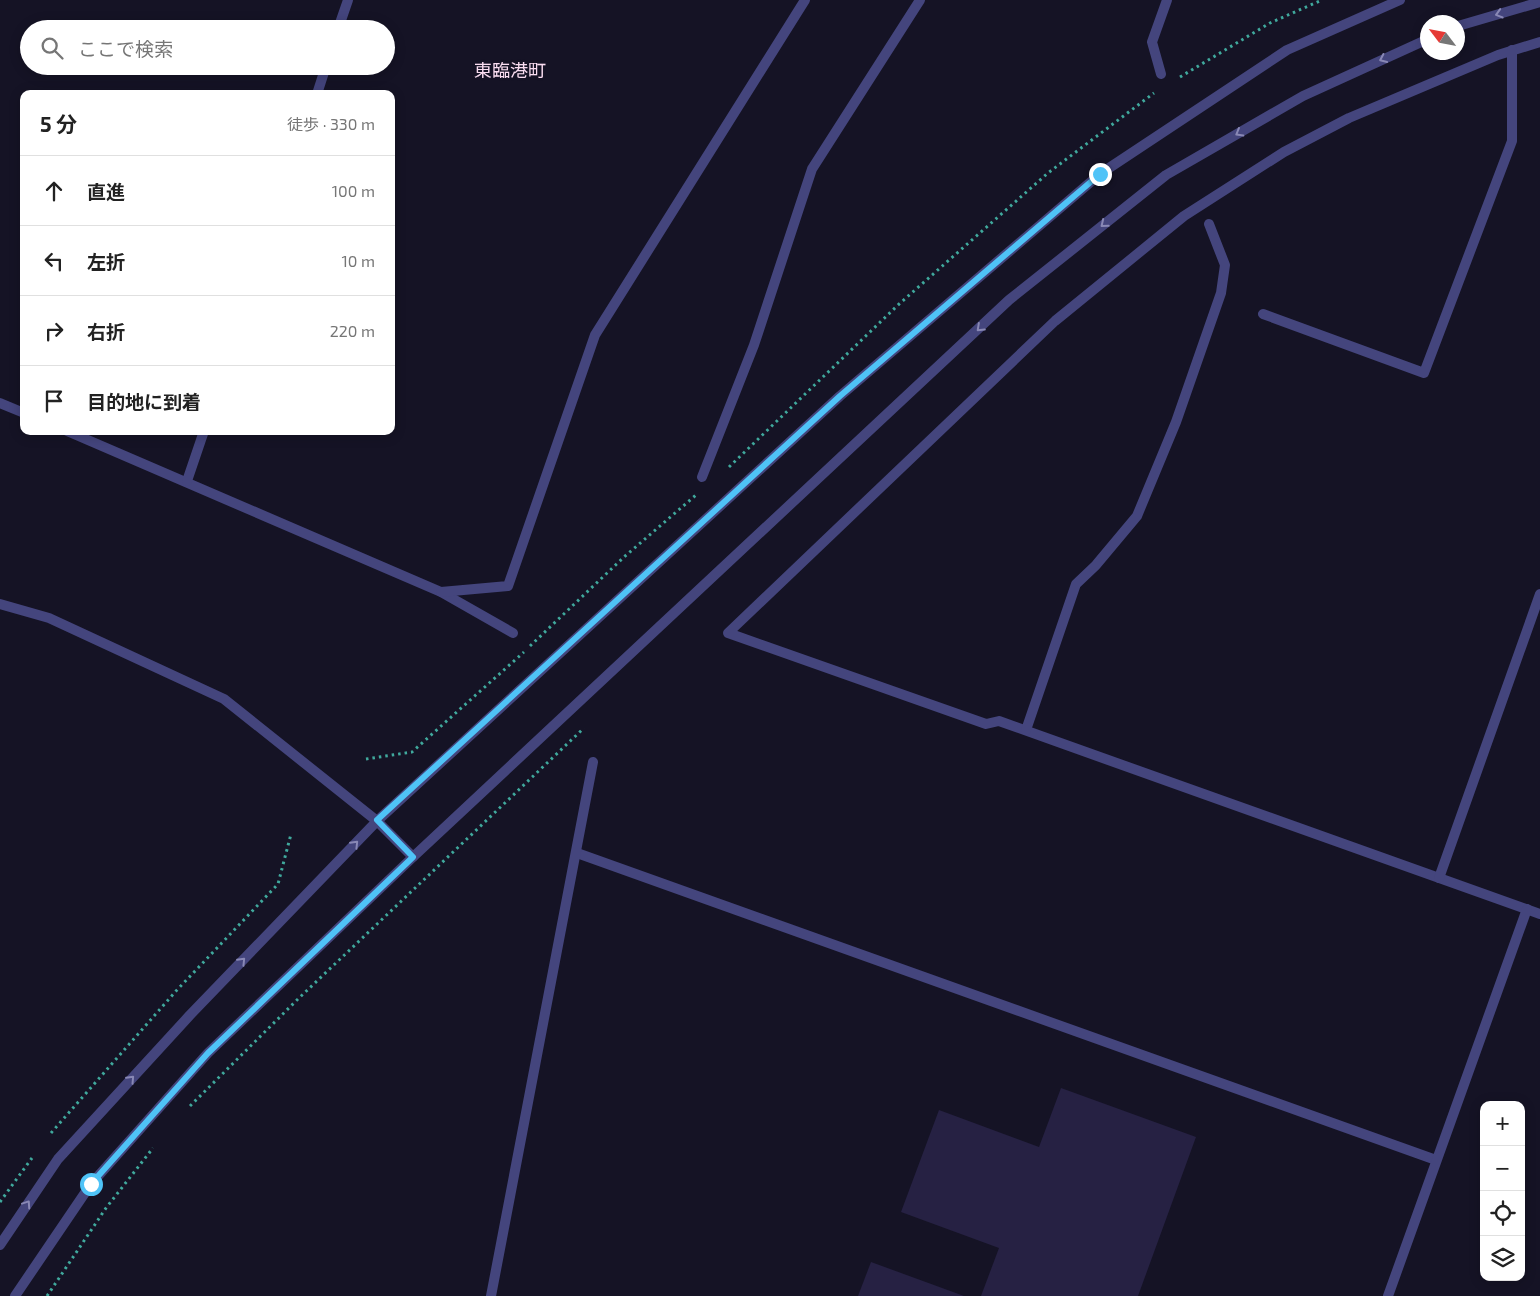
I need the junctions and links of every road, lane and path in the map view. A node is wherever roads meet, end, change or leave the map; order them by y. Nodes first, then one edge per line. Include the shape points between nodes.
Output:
1 (348, 0) edge
2 (805, 0) edge
3 (920, 0) edge
4 (1167, 0) edge
5 (1400, 0) edge
6 (1540, 2) edge
7 (341, 20) edge
8 (1465, 24) edge
9 (1540, 42) edge
10 (1420, 43) edge
11 (1512, 50) junction
12 (1161, 74) dead end
13 (323, 75) edge
14 (318, 90) edge
15 (1209, 224) dead end
16 (1263, 314) dead end
17 (0, 404) edge
18 (20, 412) edge
19 (77, 435) edge
20 (203, 435) edge
21 (702, 477) dead end
22 (187, 481) junction
23 (441, 592) junction
24 (1540, 594) edge
25 (0, 604) edge
26 (514, 633) dead end
27 (586, 726) dead end
28 (1026, 730) junction
29 (593, 762) dead end
30 (377, 820) junction
31 (291, 834) dead end
32 (577, 853) junction
33 (413, 857) junction
34 (1439, 878) junction
35 (1527, 909) junction
36 (1540, 914) edge
37 (184, 1112) dead end
38 (49, 1136) dead end
39 (159, 1141) dead end
40 (37, 1151) dead end
41 (1436, 1160) junction
42 (0, 1202) edge
43 (0, 1244) edge
44 (15, 1296) edge
45 (47, 1296) edge
46 (491, 1296) edge
47 (1388, 1296) edge

1 - 7 street
2 - 23 street via 595,336 508,586
3 - 21 street via 812,169 754,345
4 - 12 street via 1152,42
5 - 30 street via 1286,50 1100,174 840,396
6 -> 8 street
9 - 11 street
10 -> 33 street via 1303,96 1166,175 1024,289
11 - 16 street via 1512,141 1424,373
11 - 28 street via 1349,118 1284,152 1184,216 1055,321 728,633 986,724 999,721
13 - 14 street
15 - 28 street via 1225,265 1221,294 1176,422 1137,516 1076,584
17 - 18 street
19 - 22 street
20 - 22 street
22 - 23 street
23 - 26 street
24 - 34 street
25 - 30 street via 49,618 224,698
27 - 37 path via 299,998
28 - 34 street
29 - 32 street
30 - 33 street
43 -> 30 street via 58,1158
31 - 38 path via 278,884 170,998
32 - 41 street
32 - 46 street
33 - 44 street via 208,1053 91,1184
34 - 35 street
35 - 36 street
35 - 41 street
39 - 45 path via 106,1208
40 - 42 path
41 - 47 street

